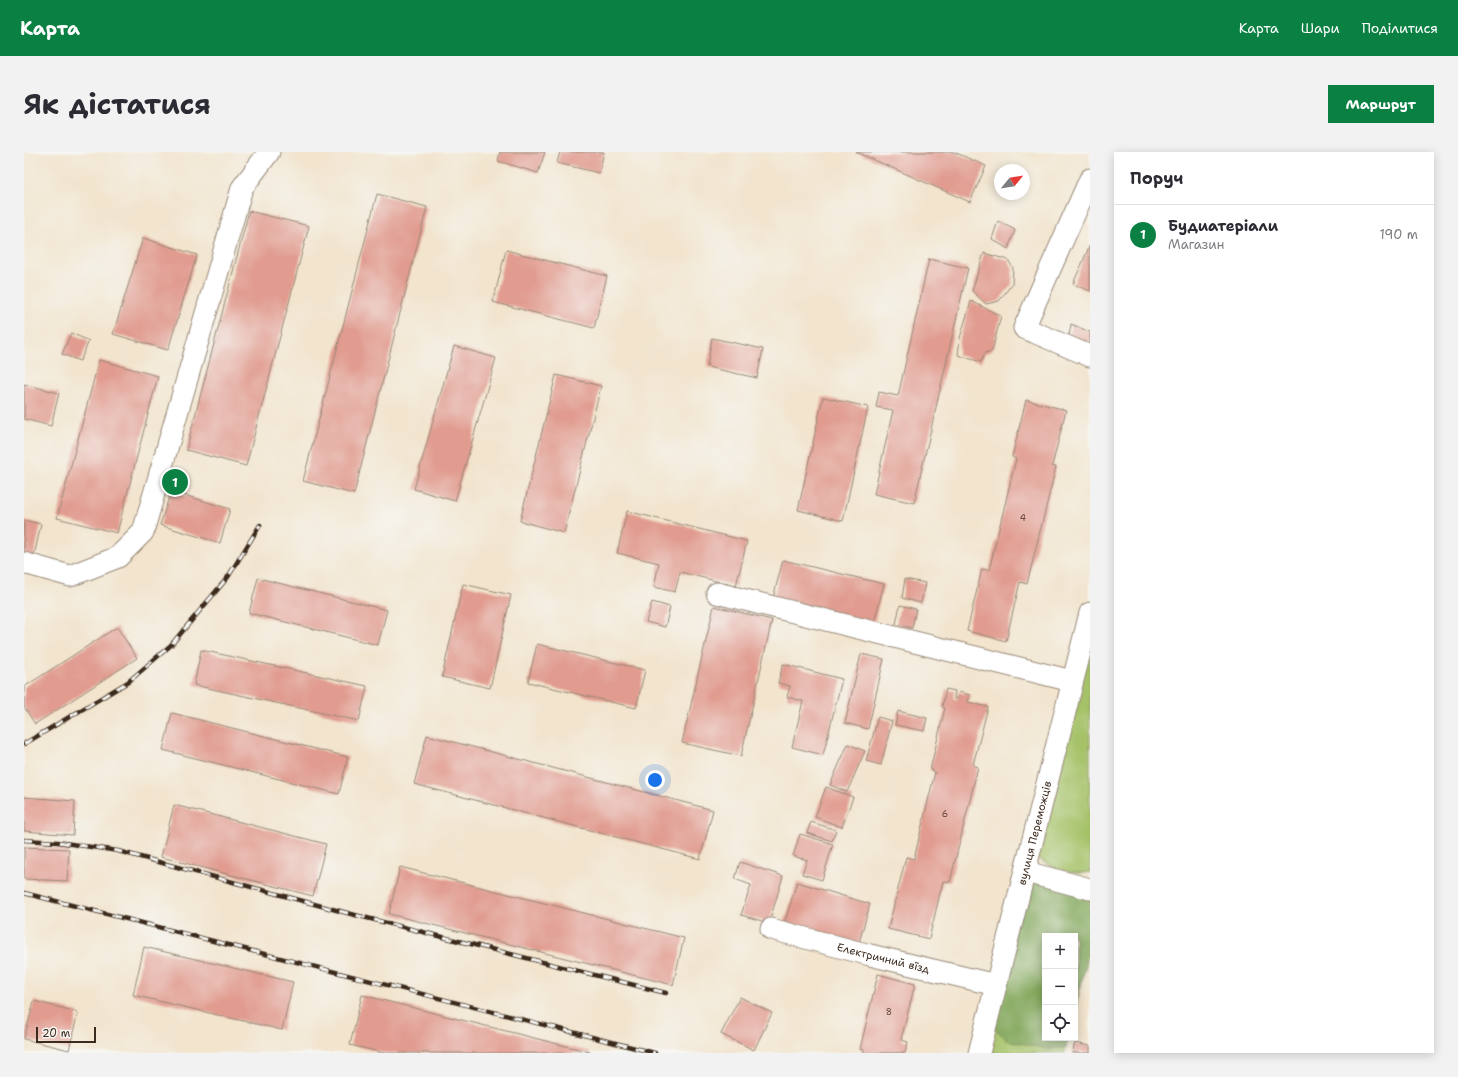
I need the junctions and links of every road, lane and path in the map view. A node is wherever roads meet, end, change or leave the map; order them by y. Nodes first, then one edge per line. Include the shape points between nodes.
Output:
1 (269, 152) edge
2 (1090, 179) edge
3 (1090, 356) edge
4 (24, 563) edge
5 (717, 593) dead end
6 (1090, 613) edge
7 (1072, 681) junction
8 (1026, 872) junction
9 (1090, 889) edge
10 (771, 929) dead end
11 (996, 985) junction
12 (979, 1053) edge

1 - 4 street via 242,188 143,532 118,557 70,576
2 - 3 street via 1024,328
5 - 7 street
6 - 7 street, вулиця Переможців
7 - 8 street, вулиця Переможців
8 - 9 street
8 - 11 street, вулиця Переможців
10 - 11 street, Електричний вїзд
11 - 12 street, вулиця Переможців

